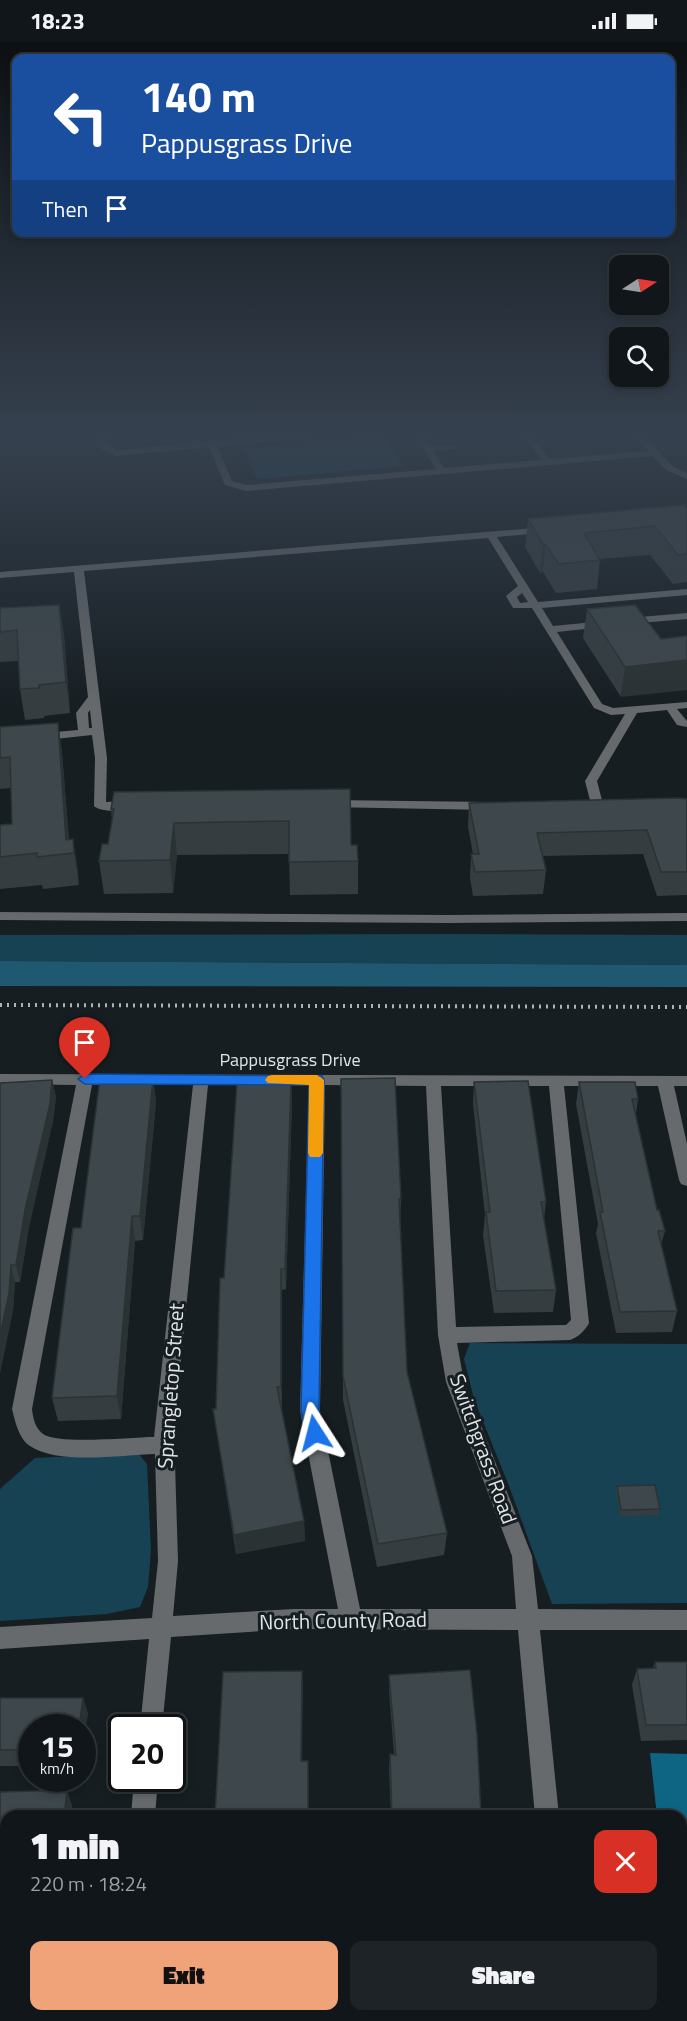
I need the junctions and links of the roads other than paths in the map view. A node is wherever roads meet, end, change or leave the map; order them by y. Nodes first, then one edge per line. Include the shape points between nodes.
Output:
1 (560, 529) edge
2 (490, 534) junction
3 (79, 568) junction
4 (0, 574) edge
5 (524, 587) junction
6 (687, 592) edge
7 (535, 605) junction
8 (687, 616) edge
9 (550, 628) junction
10 (687, 705) edge
11 (670, 707) junction
12 (632, 712) junction
13 (687, 724) edge
14 (91, 731) junction
15 (0, 741) edge
16 (320, 804) edge
17 (144, 805) edge
18 (505, 806) edge
19 (598, 808) edge
20 (0, 916) edge
21 (687, 917) edge
22 (0, 1079) edge
23 (85, 1079) junction
24 (201, 1080) junction
25 (317, 1080) junction
26 (433, 1080) junction
27 (556, 1080) junction
28 (665, 1081) junction
29 (687, 1081) edge
30 (687, 1180) edge
31 (447, 1335) junction
32 (163, 1445) junction
33 (351, 1619) junction
34 (529, 1620) junction
35 (687, 1620) edge
36 (161, 1627) junction
37 (0, 1638) edge
38 (152, 1714) edge
39 (145, 1792) edge
40 (143, 1810) edge
41 (546, 1810) edge

1 - 2 street
2 - 3 street
2 - 5 street
3 - 4 street
3 - 14 street via 93,698 82,713
5 - 7 street
5 - 7 street via 511,596 513,602 517,606
6 - 7 street
7 - 9 street
8 - 9 street
9 - 12 street via 598,706 611,712
10 - 11 street
11 - 12 street
11 - 13 street via 681,723
12 - 19 street via 591,781
14 - 15 street
14 - 17 street via 101,758 100,806
16 - 18 street
20 - 21 street
22 - 23 street, Pappusgrass Drive
23 - 24 street, Pappusgrass Drive
23 - 32 street via 22,1409 25,1425 39,1442 63,1447
24 - 25 street, Pappusgrass Drive
24 - 32 street, Sprangletop Street
25 - 26 street, Pappusgrass Drive
25 - 33 street via 310,1411
26 - 27 street, Pappusgrass Drive
26 - 31 street, Switchgrass Road
27 - 28 street, Pappusgrass Drive
27 - 31 street via 580,1323 570,1332 548,1334
28 - 29 street, Pappusgrass Drive
28 - 30 street
31 - 34 street, Switchgrass Road via 455,1382 522,1556
32 - 36 street, Sprangletop Street via 168,1561
33 - 34 street, North County Road
33 - 36 street, North County Road
34 - 35 street, North County Road
34 - 41 street, Switchgrass Road
36 - 37 street, North County Road
36 - 38 street, Sprangletop Street
39 - 40 street

